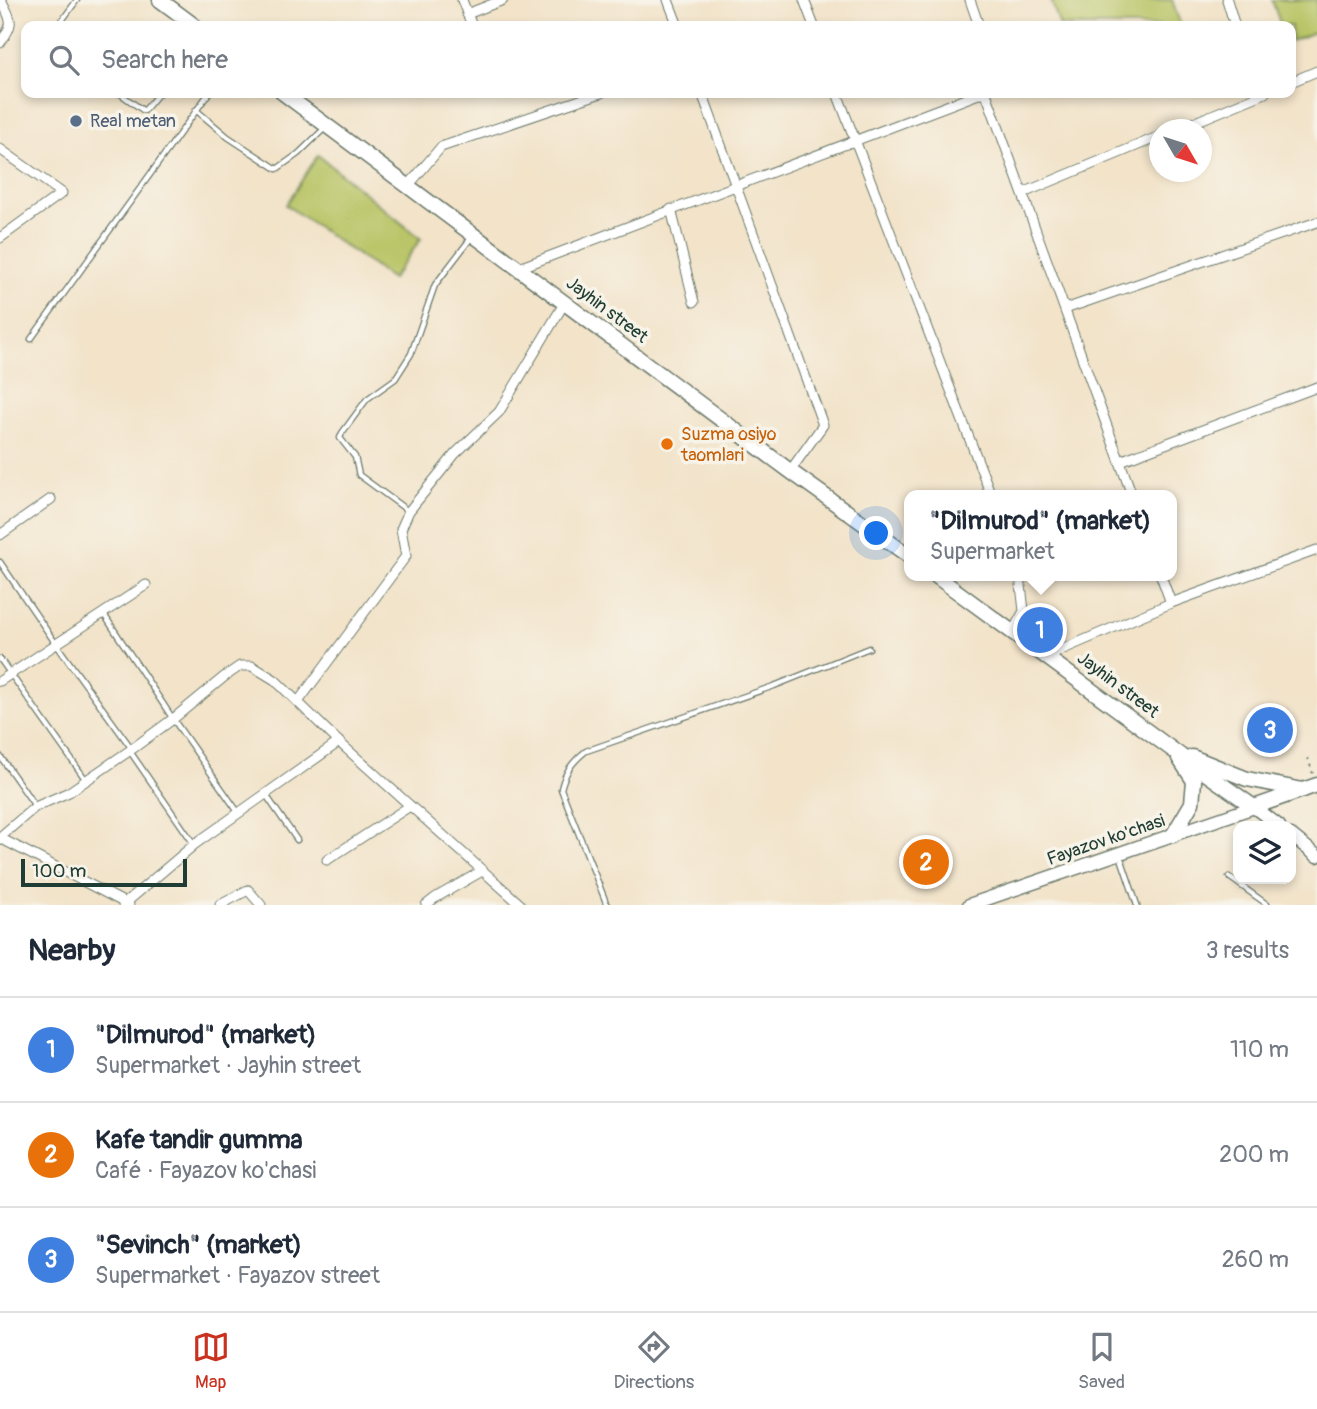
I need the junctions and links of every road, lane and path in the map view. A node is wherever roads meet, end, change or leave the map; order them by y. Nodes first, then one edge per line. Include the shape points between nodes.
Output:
1 (1, 0) edge
2 (77, 0) edge
3 (160, 0) edge
4 (462, 0) edge
5 (503, 0) edge
6 (668, 0) edge
7 (804, 0) edge
8 (970, 0) edge
9 (1227, 0) edge
10 (467, 14) junction
11 (62, 21) edge
12 (188, 21) edge
13 (470, 21) edge
14 (676, 21) edge
15 (812, 21) edge
16 (977, 21) edge
17 (1233, 21) edge
18 (0, 43) edge
19 (1317, 71) edge
20 (1296, 80) edge
21 (126, 98) edge
22 (155, 98) edge
23 (205, 98) edge
24 (289, 98) edge
25 (586, 98) edge
26 (704, 98) edge
27 (839, 98) edge
28 (967, 98) edge
29 (988, 98) edge
30 (1253, 98) edge
31 (196, 110) junction
32 (1202, 119) edge
33 (327, 127) junction
34 (854, 140) junction
35 (1149, 141) edge
36 (0, 149) edge
37 (735, 185) junction
38 (408, 186) junction
39 (1023, 193) junction
40 (671, 209) junction
41 (1317, 222) edge
42 (474, 234) junction
43 (0, 239) edge
44 (519, 268) junction
45 (565, 302) junction
46 (694, 302) dead end
47 (1065, 309) junction
48 (31, 340) dead end
49 (1317, 387) edge
50 (1119, 461) junction
51 (790, 471) junction
52 (989, 490) edge
53 (1130, 490) edge
54 (51, 499) dead end
55 (409, 511) junction
56 (0, 535) edge
57 (1317, 550) edge
58 (904, 552) edge
59 (0, 562) edge
60 (943, 581) edge
61 (1021, 581) edge
62 (1163, 581) edge
63 (146, 585) dead end
64 (1171, 603) junction
65 (103, 613) junction
66 (1013, 631) junction
67 (56, 645) junction
68 (869, 648) dead end
69 (1047, 656) junction
70 (0, 659) edge
71 (11, 674) junction
72 (0, 681) edge
73 (298, 702) junction
74 (173, 719) junction
75 (339, 742) junction
76 (131, 749) junction
77 (1174, 751) junction
78 (0, 756) edge
79 (86, 780) junction
80 (1311, 788) edge
81 (266, 794) junction
82 (410, 806) junction
83 (35, 807) junction
84 (1254, 807) junction
85 (238, 812) junction
86 (1272, 821) edge
87 (1173, 835) junction
88 (0, 838) edge
89 (1296, 839) edge
90 (297, 840) dead end
91 (195, 844) junction
92 (1120, 854) junction
93 (1317, 856) edge
94 (327, 860) dead end
95 (482, 871) junction
96 (1229, 877) dead end
97 (125, 904) edge
98 (220, 905) edge
99 (261, 905) edge
100 (426, 905) edge
101 (521, 905) edge
102 (607, 905) edge
103 (969, 905) edge
104 (1137, 905) edge
105 (1268, 905) edge

1 - 18 street via 11,20
2 - 11 lane
3 - 12 main road
4 - 10 street
5 - 10 street
6 - 14 street
7 - 15 street
8 - 16 street
9 - 17 street
10 - 13 street
19 - 20 street
21 - 22 lane via 144,111
23 - 31 lane
24 - 33 main road, Jayhin street
25 - 38 street via 441,147
26 - 37 street
27 - 34 street
28 - 34 street
29 - 39 street
30 - 32 street
31 - 33 lane via 277,169
31 - 48 lane
33 - 38 main road, Jayhin street
34 - 37 street
34 - 52 street
35 - 39 street
36 - 43 street via 62,193
37 - 40 street
37 - 51 street via 823,425
38 - 42 main road, Jayhin street
39 - 47 street
40 - 44 street
40 - 46 street
41 - 47 street
42 - 44 main road, Jayhin street
42 - 55 lane via 435,285 411,354 395,379 367,400 340,438 355,457 359,475
44 - 45 main road, Jayhin street
45 - 51 main road, Jayhin street
45 - 55 street via 499,412 455,454
47 - 50 street
49 - 50 street
50 - 53 street
51 - 58 main road, Jayhin street
54 - 56 street
55 - 73 street via 401,529 406,556
57 - 64 street
59 - 67 lane
60 - 66 main road, Jayhin street
61 - 66 street via 1024,611
62 - 64 street
63 - 65 street
64 - 69 street
65 - 67 street
65 - 74 lane
66 - 69 main road, Jayhin street
67 - 71 street
67 - 76 lane
68 - 102 lane via 586,751 574,761 561,789
69 - 77 main road, Jayhin street
70 - 71 lane
71 - 72 street
71 - 79 lane
73 - 74 street via 275,680 252,666 240,666
73 - 75 street
74 - 76 street
74 - 85 lane
75 - 81 street
75 - 82 street
76 - 79 street
76 - 91 lane
77 - 80 main road via 1247,779
77 - 84 main road
77 - 87 main road via 1194,781 1192,803
78 - 83 lane
79 - 83 street
80 - 84 main road
81 - 85 street
81 - 90 lane
82 - 94 street
82 - 95 street
83 - 88 street
84 - 86 main road
84 - 87 main road, Fayazov ko'chasi
85 - 91 street
87 - 92 main road, Fayazov ko'chasi
88 - 97 street
89 - 93 main road
91 - 97 street
92 - 103 main road, Fayazov ko'chasi
92 - 104 lane
95 - 100 street
95 - 101 street
96 - 105 lane
98 - 99 street via 248,890

